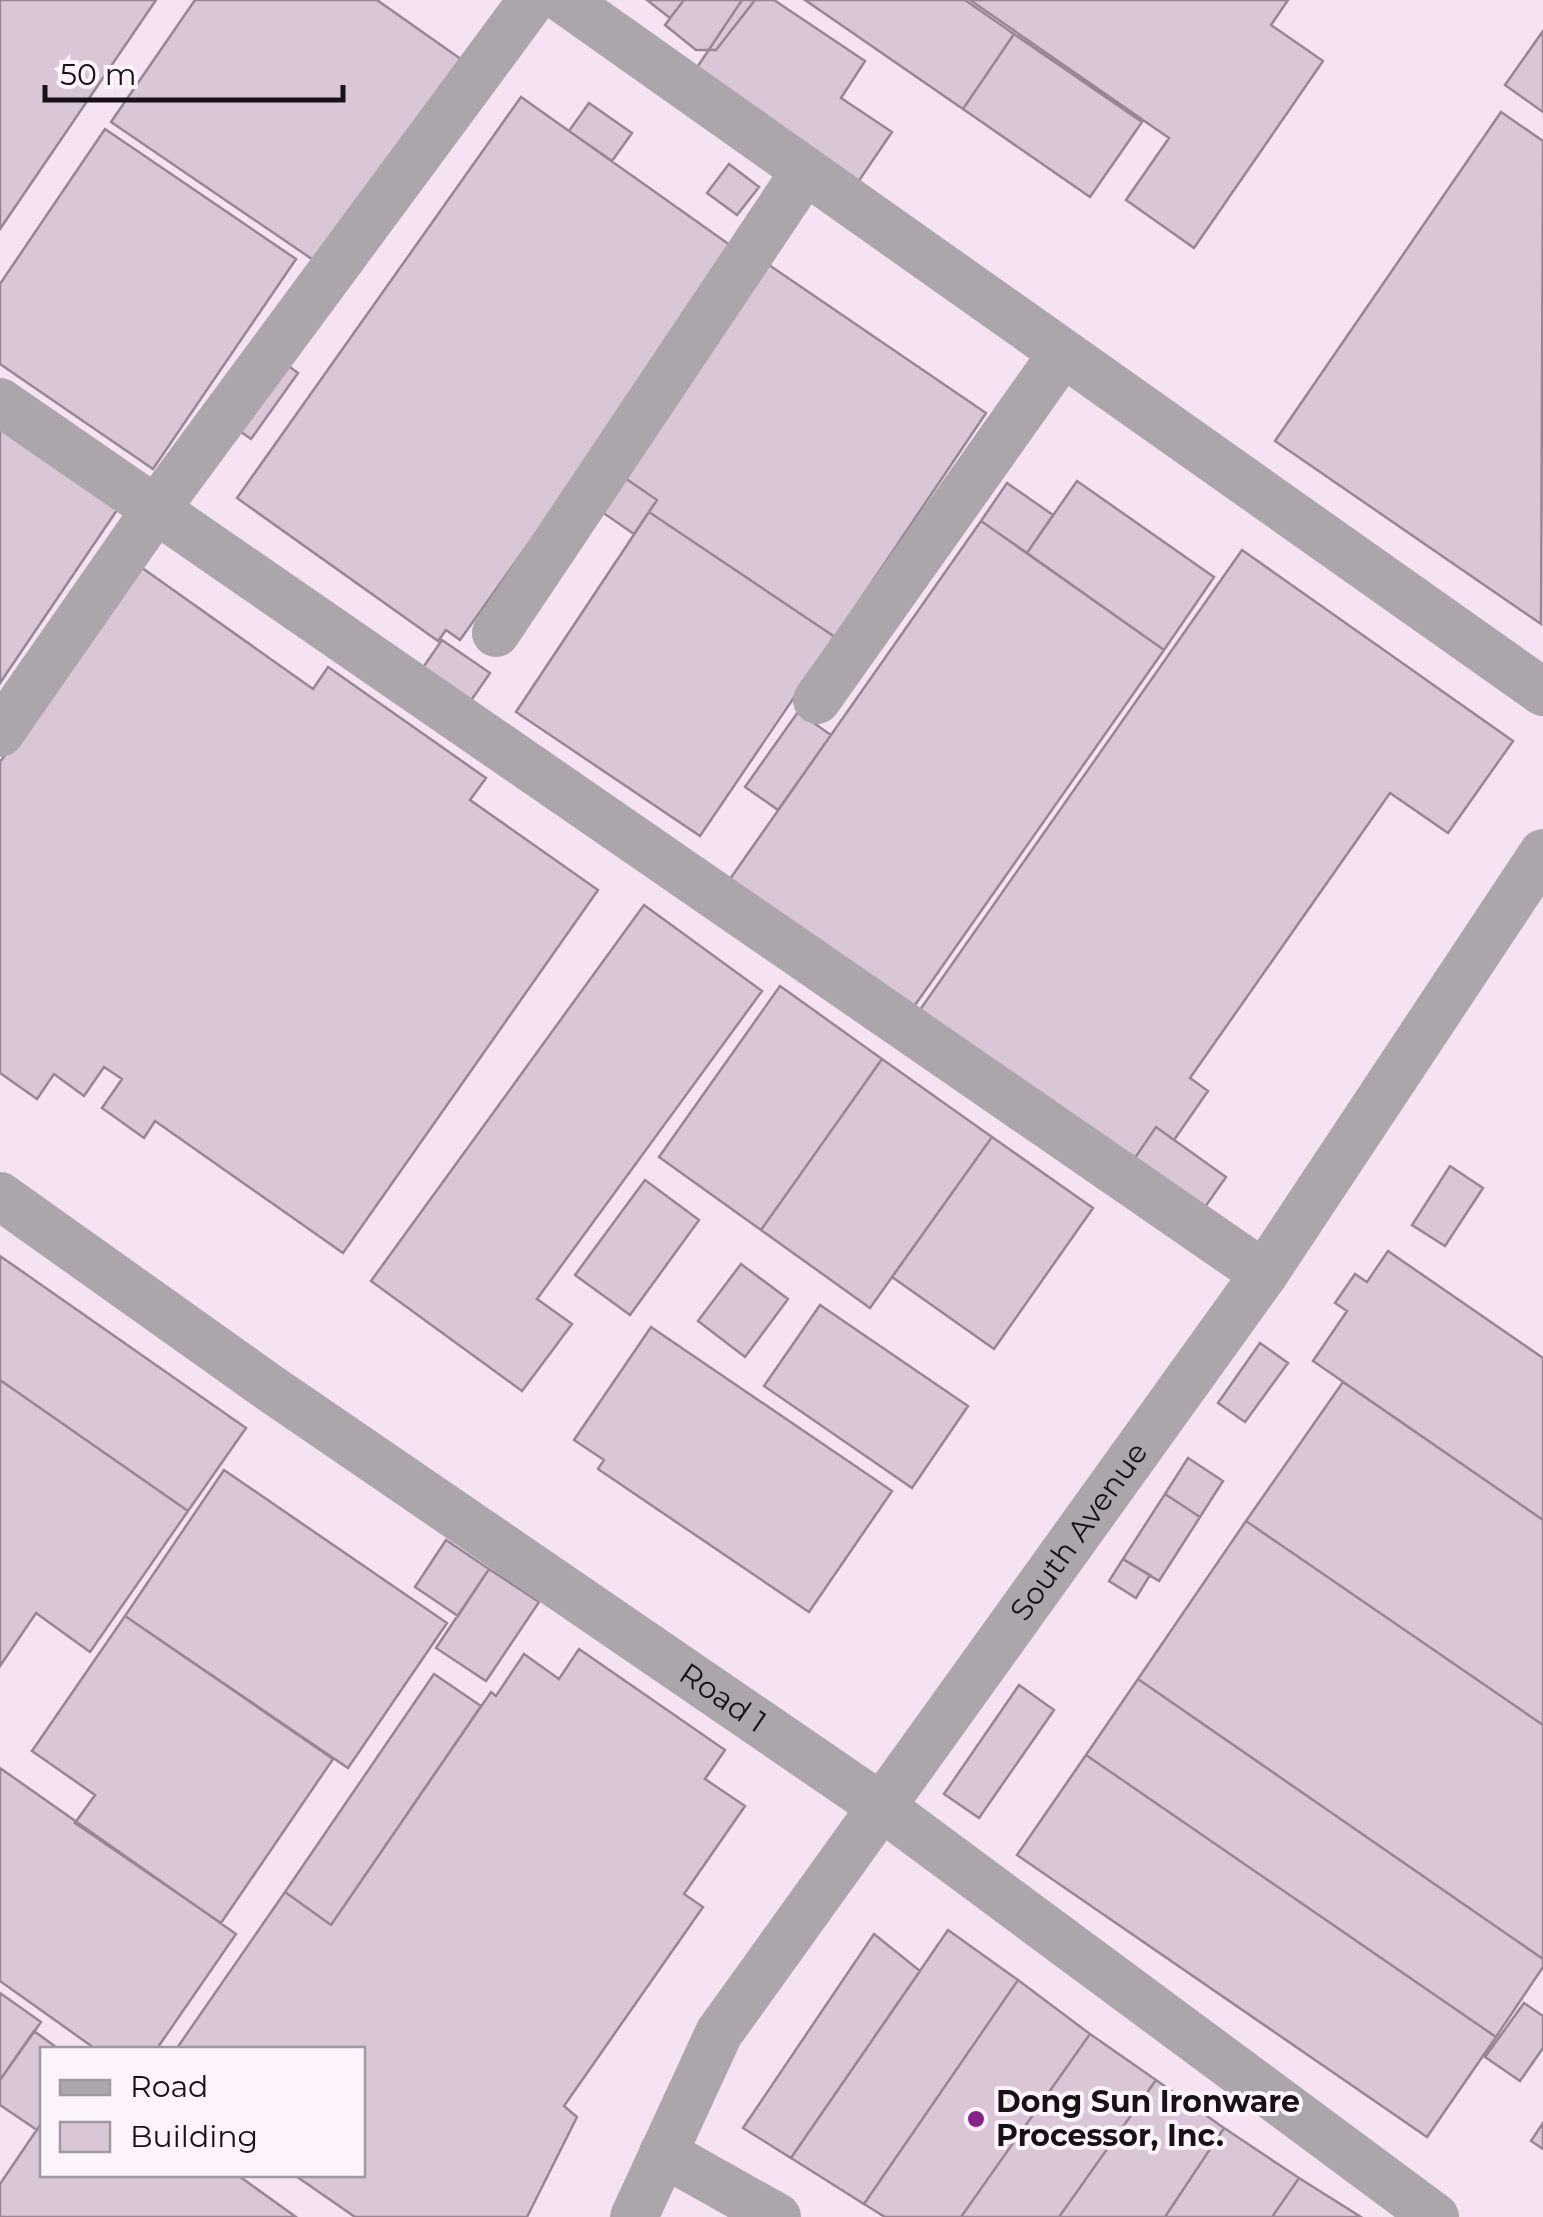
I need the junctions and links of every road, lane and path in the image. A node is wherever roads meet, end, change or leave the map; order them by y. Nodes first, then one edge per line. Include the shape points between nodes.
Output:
1 (532, 0) edge
2 (564, 0) edge
3 (805, 172) junction
4 (1062, 354) junction
5 (0, 402) edge
6 (156, 509) junction
7 (496, 633) dead end
8 (1543, 692) edge
9 (816, 700) dead end
10 (0, 733) edge
11 (1543, 853) edge
12 (0, 1196) edge
13 (1264, 1274) junction
14 (879, 1805) junction
15 (663, 2152) junction
16 (634, 2217) edge
17 (777, 2217) edge
18 (1435, 2217) edge

1 - 6 street
2 - 3 street
3 - 4 street
3 - 7 street
4 - 8 street
4 - 9 street
5 - 6 street
6 - 10 street
6 - 13 street
11 - 13 street, South Avenue
12 - 14 street, Road 1
13 - 14 street, South Avenue
14 - 15 street, South Avenue via 719,2032
14 - 18 street, Road 1
15 - 16 street, South Avenue
15 - 17 street

